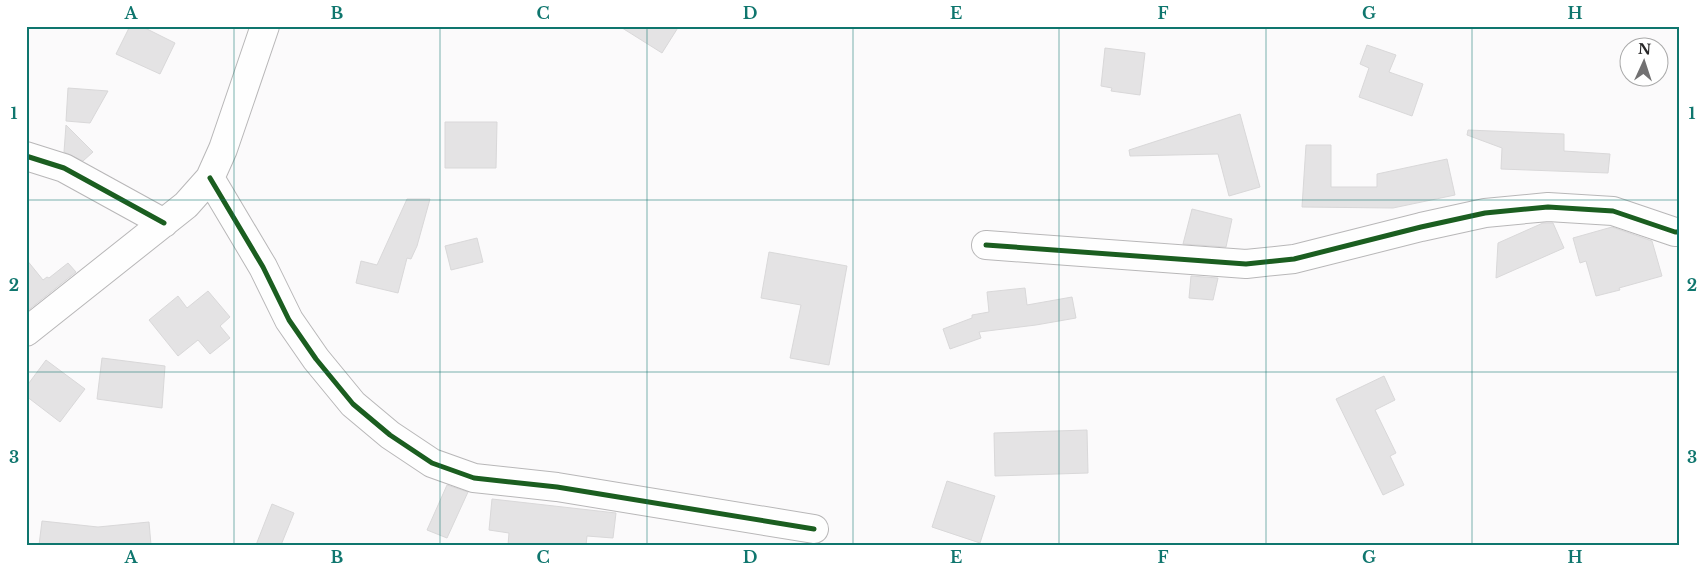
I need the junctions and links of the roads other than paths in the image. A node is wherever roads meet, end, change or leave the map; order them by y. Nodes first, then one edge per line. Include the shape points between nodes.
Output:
1 (265, 26) edge
2 (26, 156) edge
3 (210, 178) junction
4 (164, 223) junction
5 (1680, 232) edge
6 (986, 244) dead end
7 (26, 332) edge
8 (814, 529) dead end

1 - 3 street
2 - 4 street via 64,168
3 - 4 street via 186,205
3 - 8 street via 263,266 290,320 316,359 353,404 432,464 474,478 557,487
4 - 7 street
5 - 6 street via 1613,211 1548,207 1485,213 1294,259 1246,264

